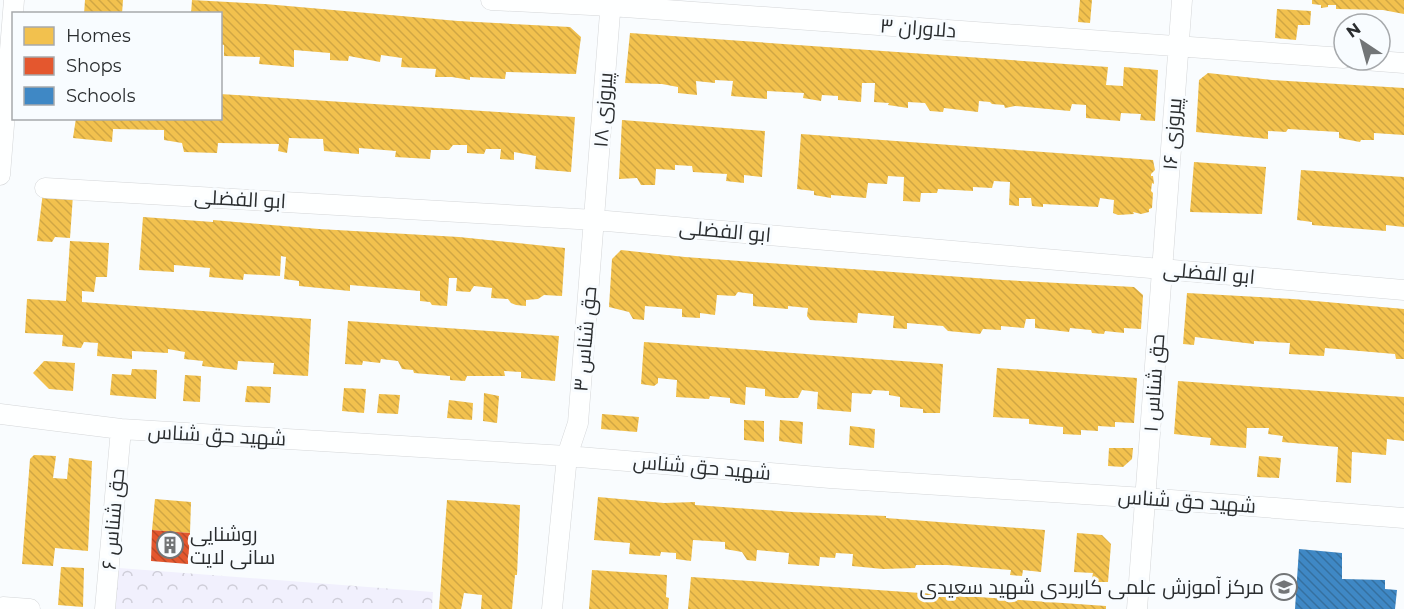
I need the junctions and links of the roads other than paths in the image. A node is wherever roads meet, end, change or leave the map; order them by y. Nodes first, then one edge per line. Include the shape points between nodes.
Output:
1 (491, 0) edge
2 (1182, 0) edge
3 (611, 3) edge
4 (12, 25) edge
5 (1179, 45) junction
6 (1332, 57) edge
7 (0, 175) edge
8 (45, 188) dead end
9 (595, 220) junction
10 (1162, 268) junction
11 (1404, 290) edge
12 (0, 414) edge
13 (121, 429) junction
14 (567, 456) junction
15 (1145, 498) junction
16 (1404, 518) edge
17 (3, 607) dead end
18 (30, 609) edge
19 (105, 609) edge
20 (552, 609) edge
21 (1137, 609) edge

1 - 3 street, دلاوران ۳
2 - 5 street, پیروزی ۱۶
3 - 5 street, دلاوران ۳
3 - 9 street, پیروزی ۱۸
4 - 7 street
5 - 6 street, دلاوران ۳
5 - 10 street, پیروزی ۱۶
8 - 9 street, ابو الفضلی
9 - 10 street, ابو الفضلی
9 - 14 street, حق شناس ۳ via 578,423
10 - 11 street, ابو الفضلی
10 - 15 street, حق شناس ۱
12 - 13 street, شهید حق شناس
13 - 14 street, شهید حق شناس
13 - 19 street, حق شناس ۶
14 - 15 street, شهید حق شناس
14 - 20 street, حق شناس ۳
15 - 16 street, شهید حق شناس
15 - 21 street, حق شناس ۱
17 - 18 street

